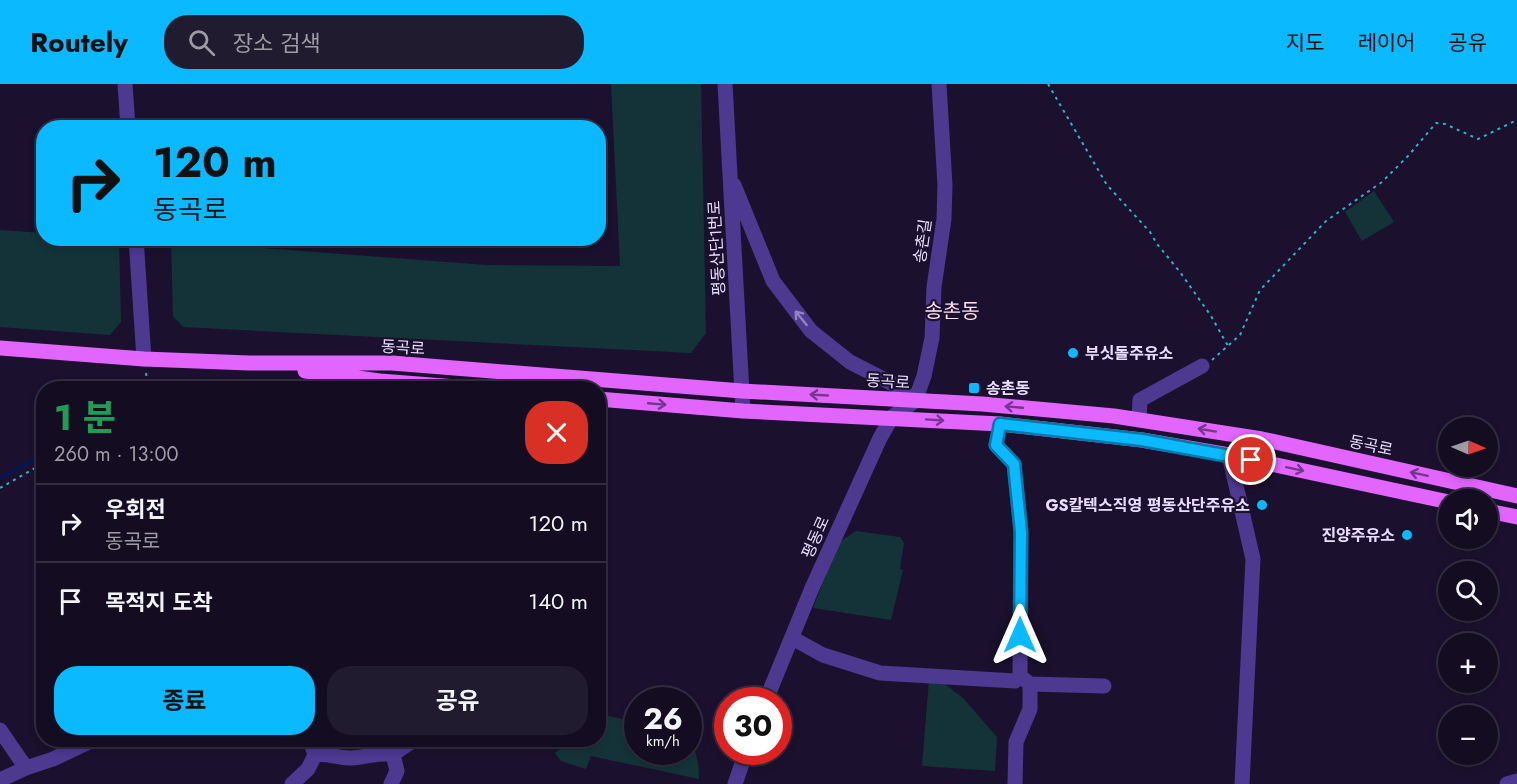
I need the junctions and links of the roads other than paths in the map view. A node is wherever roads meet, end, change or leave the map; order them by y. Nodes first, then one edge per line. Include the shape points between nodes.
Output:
1 (125, 84) edge
2 (725, 84) edge
3 (939, 84) edge
4 (127, 120) edge
5 (730, 174) junction
6 (137, 246) edge
7 (0, 348) edge
8 (144, 359) junction
9 (249, 363) junction
10 (1202, 366) road end
11 (380, 381) edge
12 (742, 391) junction
13 (606, 400) edge
14 (915, 401) junction
15 (743, 411) junction
16 (892, 417) junction
17 (1139, 419) junction
18 (1000, 424) junction
19 (1229, 455) junction
20 (1517, 496) edge
21 (1438, 500) edge
22 (1498, 513) edge
23 (1517, 517) edge
24 (792, 638) junction
25 (1025, 680) junction
26 (1104, 686) dead end
27 (771, 687) edge
28 (0, 730) edge
29 (78, 747) edge
30 (312, 747) edge
31 (404, 747) edge
32 (393, 754) junction
33 (315, 755) junction
34 (742, 765) edge
35 (26, 768) junction
36 (0, 780) edge
37 (1517, 781) edge
38 (292, 784) edge
39 (391, 784) edge
40 (735, 784) edge
41 (1015, 784) edge
42 (1242, 784) edge
43 (1507, 784) edge

1 - 4 street
2 - 5 street, 평동산단1번로
3 - 14 street, 송촌길 via 944,219 934,287 932,339
5 - 12 street, 평동산단1번로
14 -> 5 street via 895,385 850,362 811,331 773,281
6 - 8 street
7 - 8 main road, 동곡로
8 - 9 main road, 동곡로
9 - 11 main road, 동곡로
9 - 12 main road, 동곡로 via 392,363
10 - 17 street via 1140,400
14 -> 12 main road, 동곡로
12 - 15 street, 평동산단1번로
13 -> 15 main road
14 - 16 street, 평동로
17 -> 14 main road, 동곡로
15 - 16 main road
16 -> 18 main road
16 - 24 street, 평동로
20 -> 17 main road, 동곡로 via 1262,439
18 - 19 main road via 1142,440
18 - 25 street via 996,445 1014,464 1021,532
19 -> 21 main road
19 - 42 street via 1253,559
22 - 23 main road
24 - 25 street via 822,655 880,673
24 - 27 street, 평동로
25 - 26 street
25 - 41 street via 1030,709 1016,742
28 - 35 street
29 - 35 street
30 - 33 street
31 - 32 street
32 - 33 street via 350,758
32 - 39 street via 397,771
33 - 38 street via 308,769
34 - 40 street
35 - 36 street
37 - 43 street

